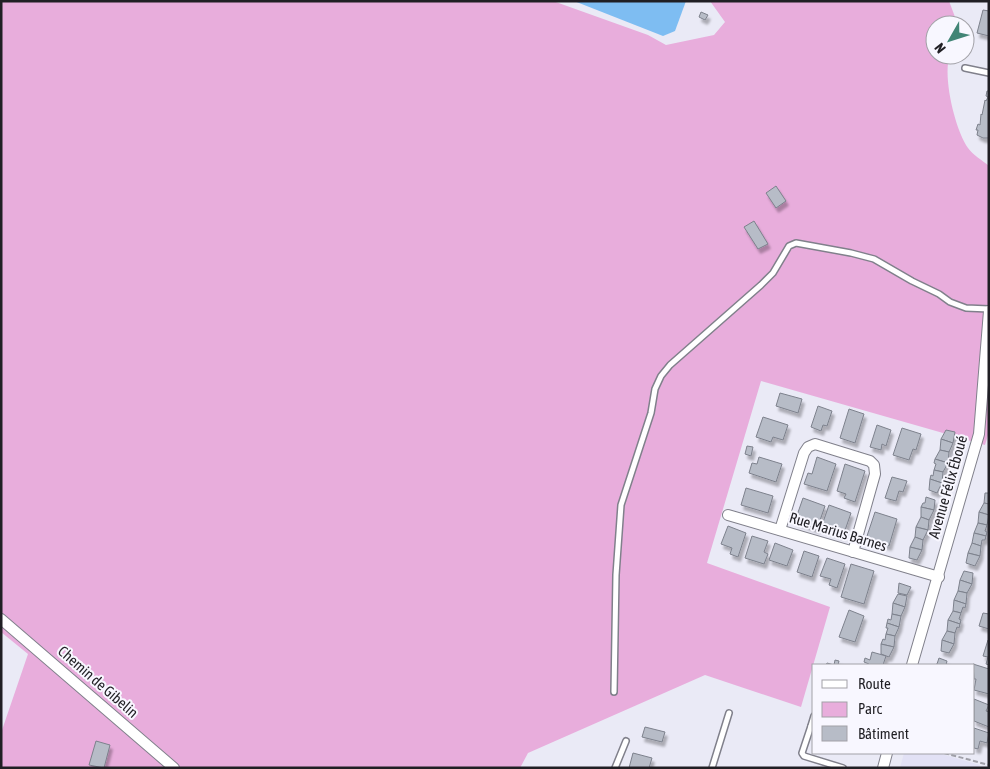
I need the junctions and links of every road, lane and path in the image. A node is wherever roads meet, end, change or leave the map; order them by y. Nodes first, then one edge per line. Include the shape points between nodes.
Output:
1 (965, 68) dead end
2 (989, 74) edge
3 (989, 310) edge
4 (984, 434) edge
5 (728, 515) dead end
6 (780, 530) junction
7 (853, 552) junction
8 (939, 577) junction
9 (1, 619) edge
10 (912, 664) edge
11 (614, 692) dead end
12 (729, 713) dead end
13 (812, 726) edge
14 (626, 741) dead end
15 (887, 754) edge
16 (948, 754) edge
17 (989, 765) edge
18 (174, 768) edge
19 (615, 768) edge
20 (712, 768) edge
21 (842, 768) edge
22 (883, 768) edge

1 - 2 lane
3 - 4 street, Avenue Félix Éboué
3 - 11 lane via 966,308 950,302 874,259 796,243 789,246 773,273 761,285 670,366 655,389 621,505
4 - 8 street, Avenue Félix Éboué
5 - 6 street, Rue Marius Barnes
6 - 7 street, Rue Marius Barnes
6 - 7 street via 804,453 814,444 874,465 876,474
7 - 8 street, Rue Marius Barnes
8 - 10 street, Avenue Félix Éboué
9 - 18 street, Chemin de Gibelin
12 - 20 lane
13 - 21 lane via 802,753 804,756
14 - 19 lane
15 - 22 street
16 - 17 path

